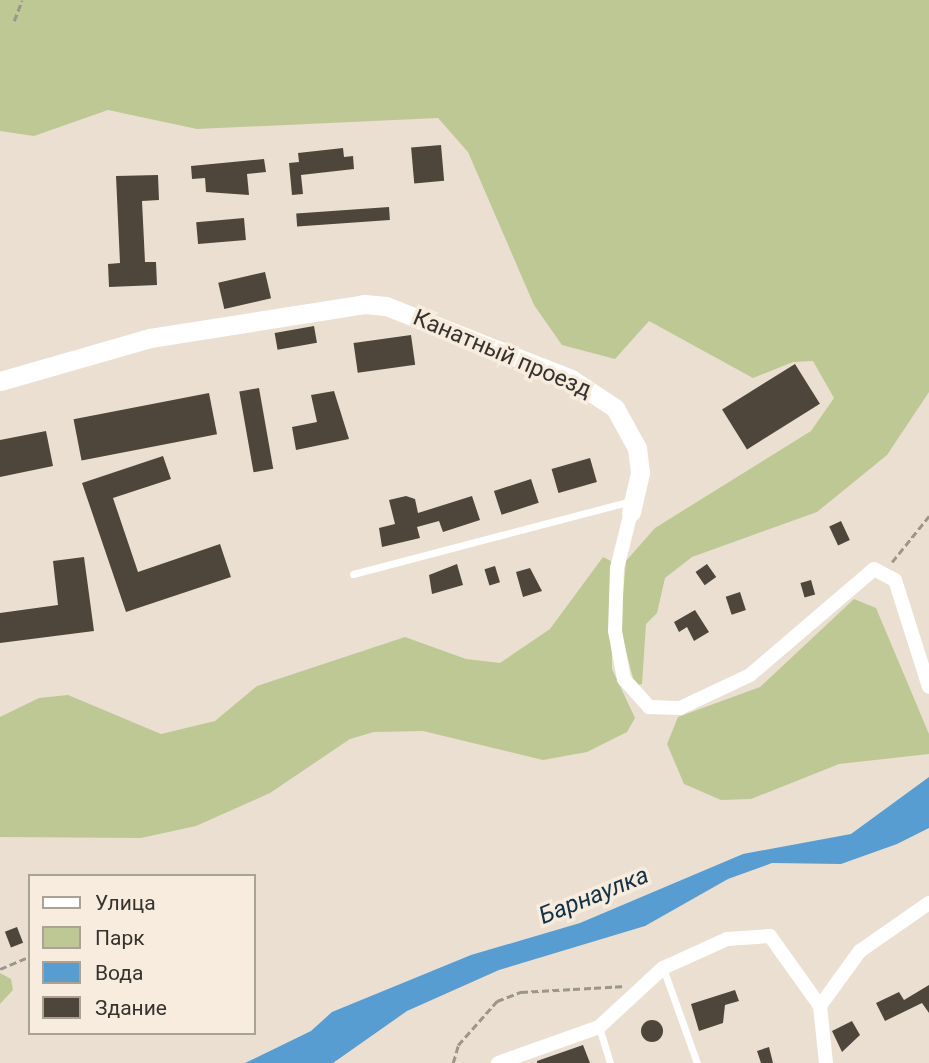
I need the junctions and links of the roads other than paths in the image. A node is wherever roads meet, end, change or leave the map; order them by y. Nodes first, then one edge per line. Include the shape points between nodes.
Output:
1 (0, 381) edge
2 (633, 506) junction
3 (353, 574) dead end
4 (929, 687) edge
5 (929, 904) edge
6 (663, 968) junction
7 (820, 1006) junction
8 (598, 1027) junction
9 (498, 1063) edge
10 (610, 1063) edge
11 (697, 1063) edge
12 (826, 1063) edge

1 - 2 street, Канатный проезд via 150,338 364,304 386,306 597,393 615,408 637,448
2 - 3 lane
2 - 4 street, Канатный проезд via 614,606 618,654 634,696 657,709 680,708 750,675 874,569 886,571 895,580
5 - 7 street via 860,951
6 - 7 street via 727,939 770,936
6 - 8 street
6 - 11 lane
7 - 12 street
8 - 9 street
8 - 10 lane

